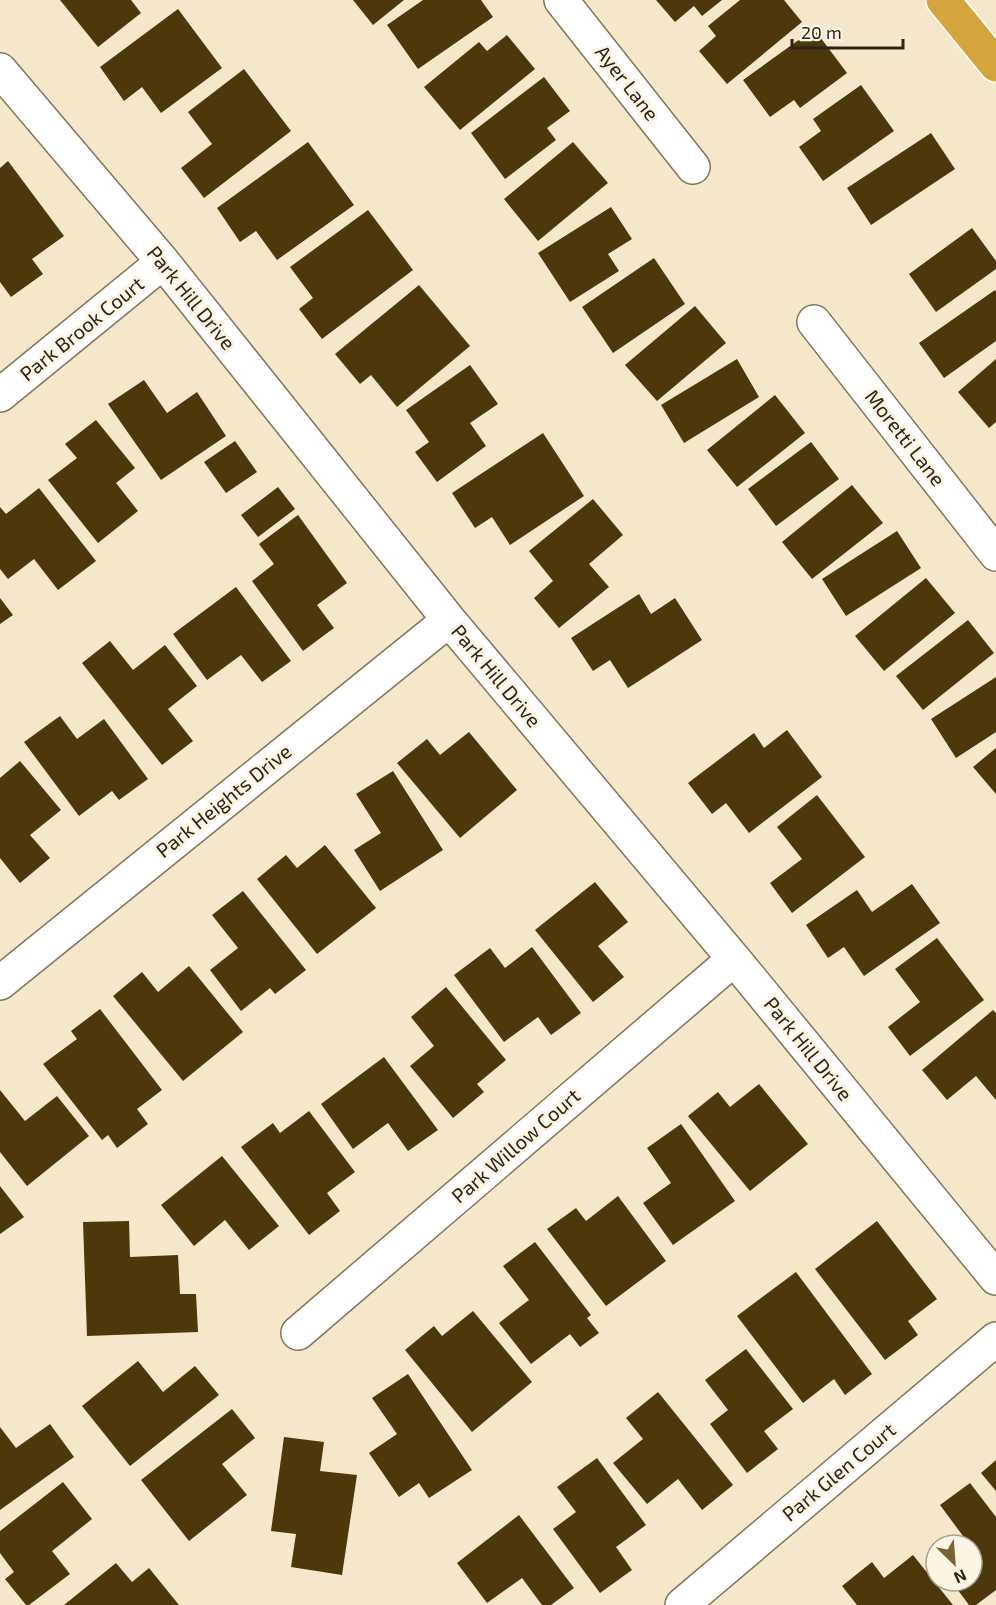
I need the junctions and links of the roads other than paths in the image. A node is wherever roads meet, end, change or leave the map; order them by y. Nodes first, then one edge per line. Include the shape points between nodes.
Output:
1 (561, 0) edge
2 (943, 0) edge
3 (996, 65) edge
4 (0, 70) edge
5 (693, 167) dead end
6 (164, 262) junction
7 (814, 322) dead end
8 (0, 395) edge
9 (996, 554) edge
10 (448, 620) junction
11 (734, 959) junction
12 (0, 982) edge
13 (996, 1278) edge
14 (298, 1333) dead end
15 (996, 1339) edge
16 (682, 1605) edge

1 - 5 street, Ayer Lane
2 - 3 highway
4 - 6 street, Park Hill Drive
6 - 8 street, Park Brook Court
6 - 10 street, Park Hill Drive
7 - 9 street, Moretti Lane
10 - 11 street, Park Hill Drive
10 - 12 street, Park Heights Drive
11 - 13 street, Park Hill Drive
11 - 14 street, Park Willow Court
15 - 16 street, Park Glen Court

